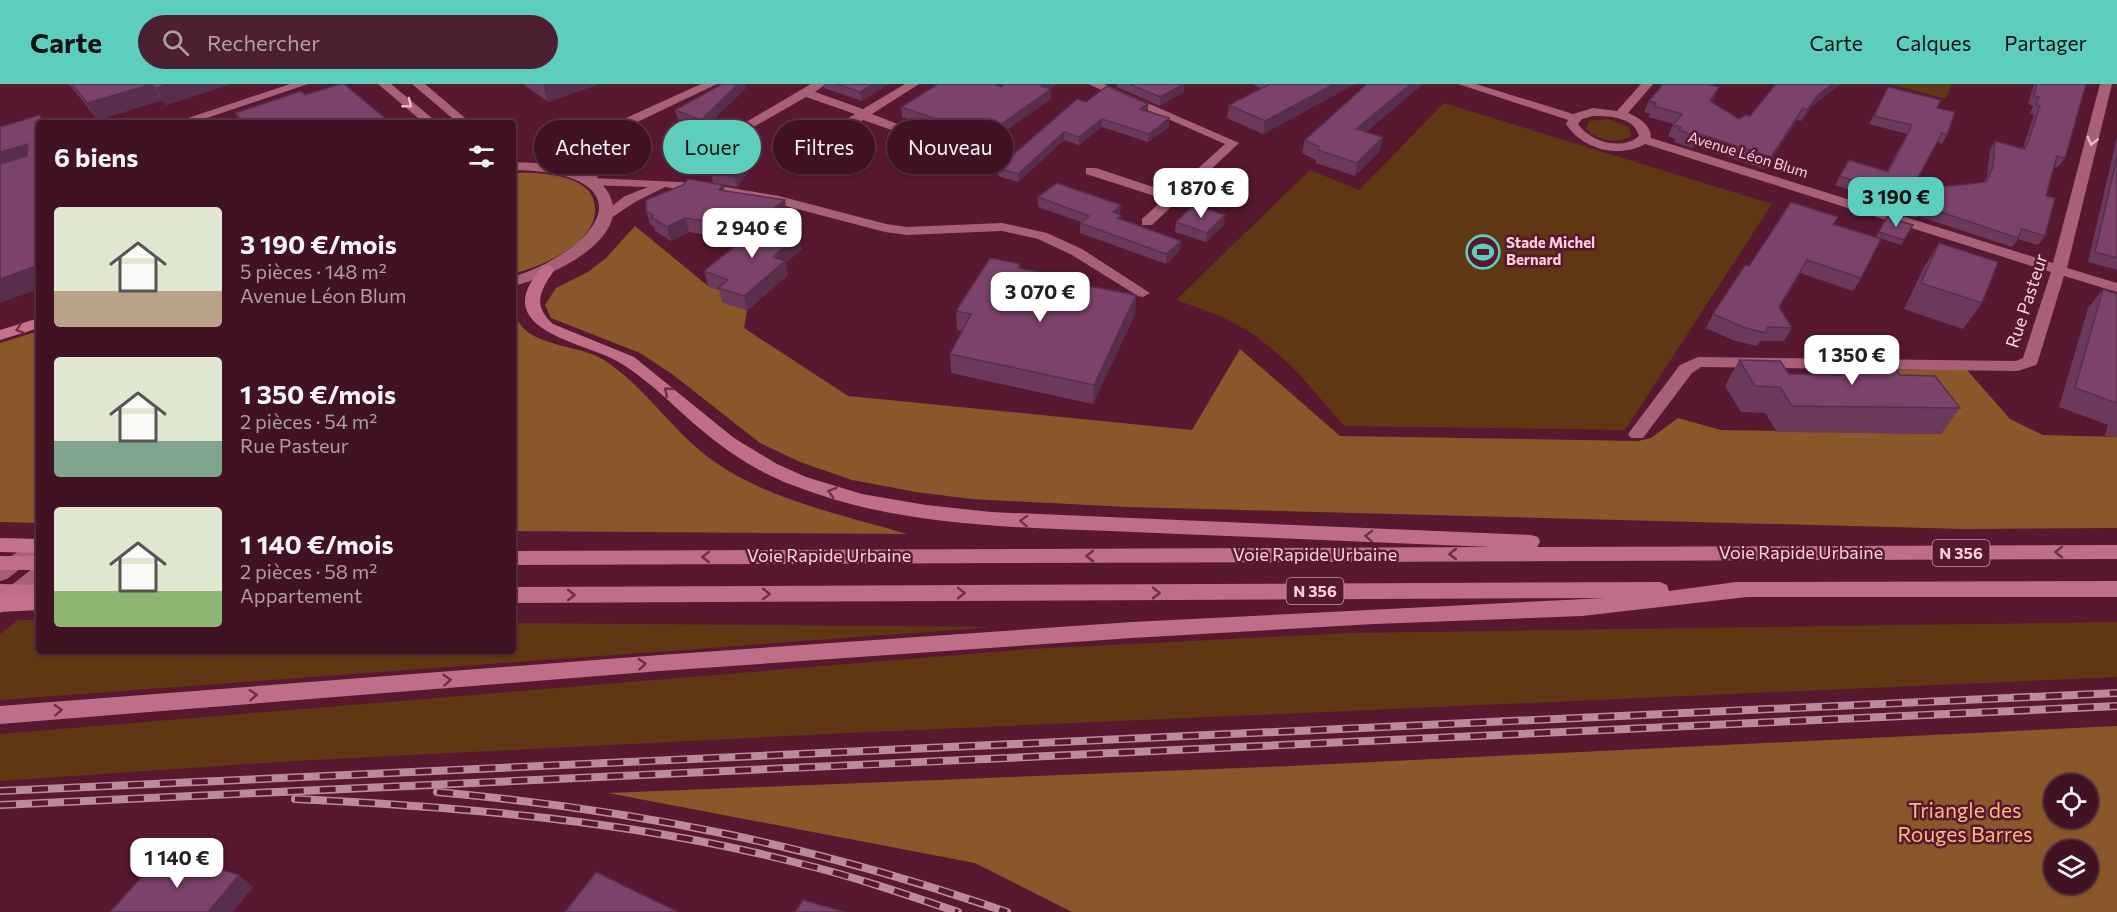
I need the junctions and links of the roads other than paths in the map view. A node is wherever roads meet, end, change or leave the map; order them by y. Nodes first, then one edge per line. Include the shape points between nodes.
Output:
1 (302, 84) edge
2 (384, 84) edge
3 (418, 84) edge
4 (711, 84) edge
5 (820, 84) edge
6 (913, 84) edge
7 (1094, 84) edge
8 (1464, 84) edge
9 (1647, 84) edge
10 (2106, 84) edge
11 (805, 92) junction
12 (672, 104) junction
13 (863, 114) junction
14 (1620, 115) junction
15 (1574, 118) junction
16 (188, 120) edge
17 (428, 120) edge
18 (461, 120) edge
19 (632, 120) edge
20 (756, 120) edge
21 (853, 120) edge
22 (887, 123) edge
23 (1644, 140) junction
24 (516, 166) edge
25 (534, 166) edge
26 (1091, 171) dead end
27 (572, 174) edge
28 (590, 181) junction
29 (681, 185) junction
30 (1173, 198) junction
31 (605, 218) junction
32 (1147, 222) dead end
33 (548, 269) junction
34 (2059, 270) junction
35 (516, 281) edge
36 (2117, 288) edge
37 (1143, 293) dead end
38 (36, 324) edge
39 (0, 335) edge
40 (1637, 434) dead end
41 (0, 545) edge
42 (36, 545) edge
43 (36, 547) edge
44 (2117, 552) edge
45 (1805, 553) junction
46 (516, 558) edge
47 (0, 563) edge
48 (36, 563) edge
49 (0, 574) edge
50 (36, 576) edge
51 (2117, 589) edge
52 (1747, 590) junction
53 (0, 592) edge
54 (36, 593) edge
55 (516, 595) edge
56 (36, 602) edge
57 (0, 605) edge
58 (0, 715) edge

1 - 16 street
2 -> 17 street
3 - 18 street
4 - 12 street
5 - 11 street
6 - 13 street
7 - 30 street via 1233,143
8 - 15 street
9 - 14 street
10 -> 34 street, Rue Pasteur
11 - 13 street
11 - 20 street
12 - 19 street
12 - 28 street via 609,148
13 - 21 street
13 - 22 street
14 - 15 street via 1593,112
14 - 23 street via 1642,127
15 - 23 street, Avenue Léon Blum via 1575,131 1596,143 1625,147
23 - 34 street, Avenue Léon Blum
24 - 25 street
26 - 30 street
27 - 28 street
28 - 29 street
28 - 31 street via 605,201
29 - 31 street via 642,192
29 - 37 street via 780,200 906,231 1002,226 1042,236 1077,252
30 - 32 street
31 - 33 street via 583,248
33 - 35 street
45 -> 33 highway via 991,519 902,510 856,500 812,486 758,461 704,424 618,355 539,321 531,307 532,299
34 - 36 street, Avenue Léon Blum
34 - 40 street, Rue Pasteur via 2032,358 2025,364 1698,362 1686,369
38 -> 39 highway
41 - 42 highway
43 - 49 street
44 -> 45 highway, Voie Rapide Urbaine / N 356
45 -> 46 highway, Voie Rapide Urbaine / N 356
47 - 48 highway
50 - 57 street
51 - 52 highway, Voie Rapide Urbaine / N 356
55 -> 52 highway, Voie Rapide Urbaine / N 356
58 -> 52 highway via 1132,630 1582,608
53 - 54 highway
56 - 57 highway

